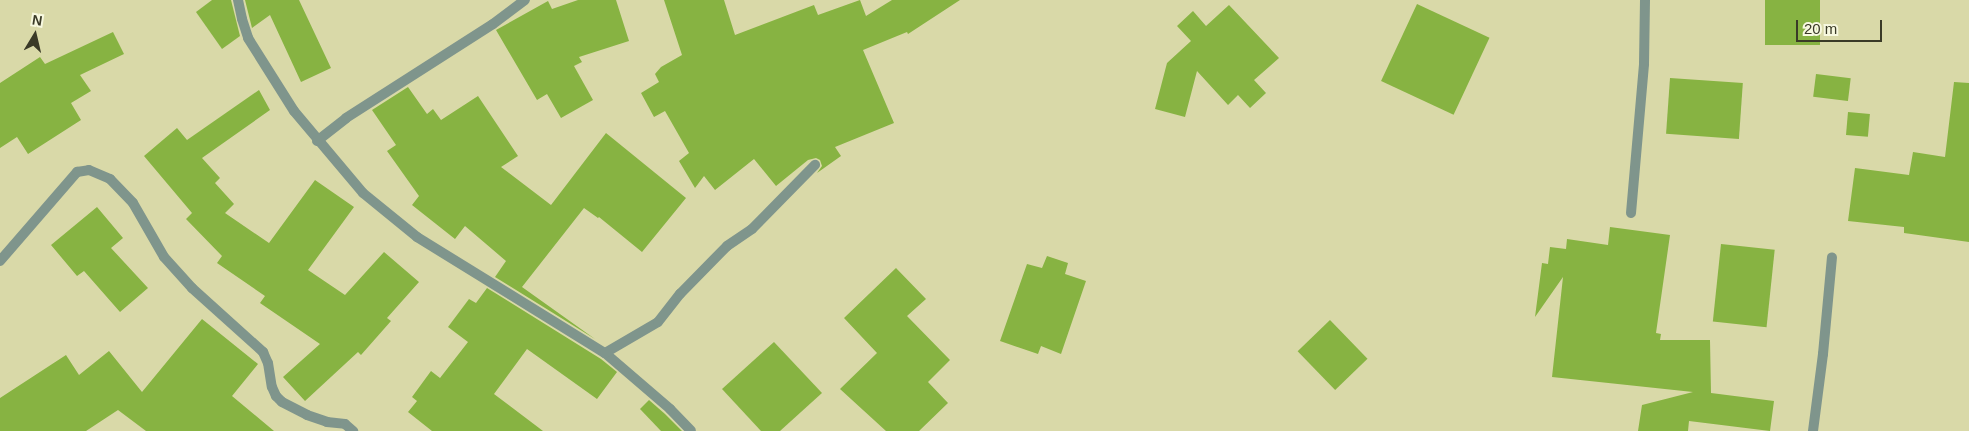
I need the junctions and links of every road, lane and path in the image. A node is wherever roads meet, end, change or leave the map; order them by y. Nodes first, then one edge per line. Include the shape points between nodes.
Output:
1 (238, 0) edge
2 (525, 0) edge
3 (1645, 0) edge
4 (317, 141) junction
5 (815, 165) dead end
6 (1631, 213) dead end
7 (1832, 257) dead end
8 (0, 261) edge
9 (605, 353) junction
10 (353, 431) edge
11 (691, 431) edge
12 (1813, 431) edge

1 - 4 street via 248,38
2 - 4 street via 346,118
3 - 6 street via 1644,64
4 - 9 street via 363,193 416,237
5 - 9 street via 752,229 727,246 680,294 658,322
7 - 12 street
8 - 10 street via 77,172 89,170 110,179 133,203 164,257 192,288 263,352 276,396 307,414 327,422 345,424
9 - 11 street

